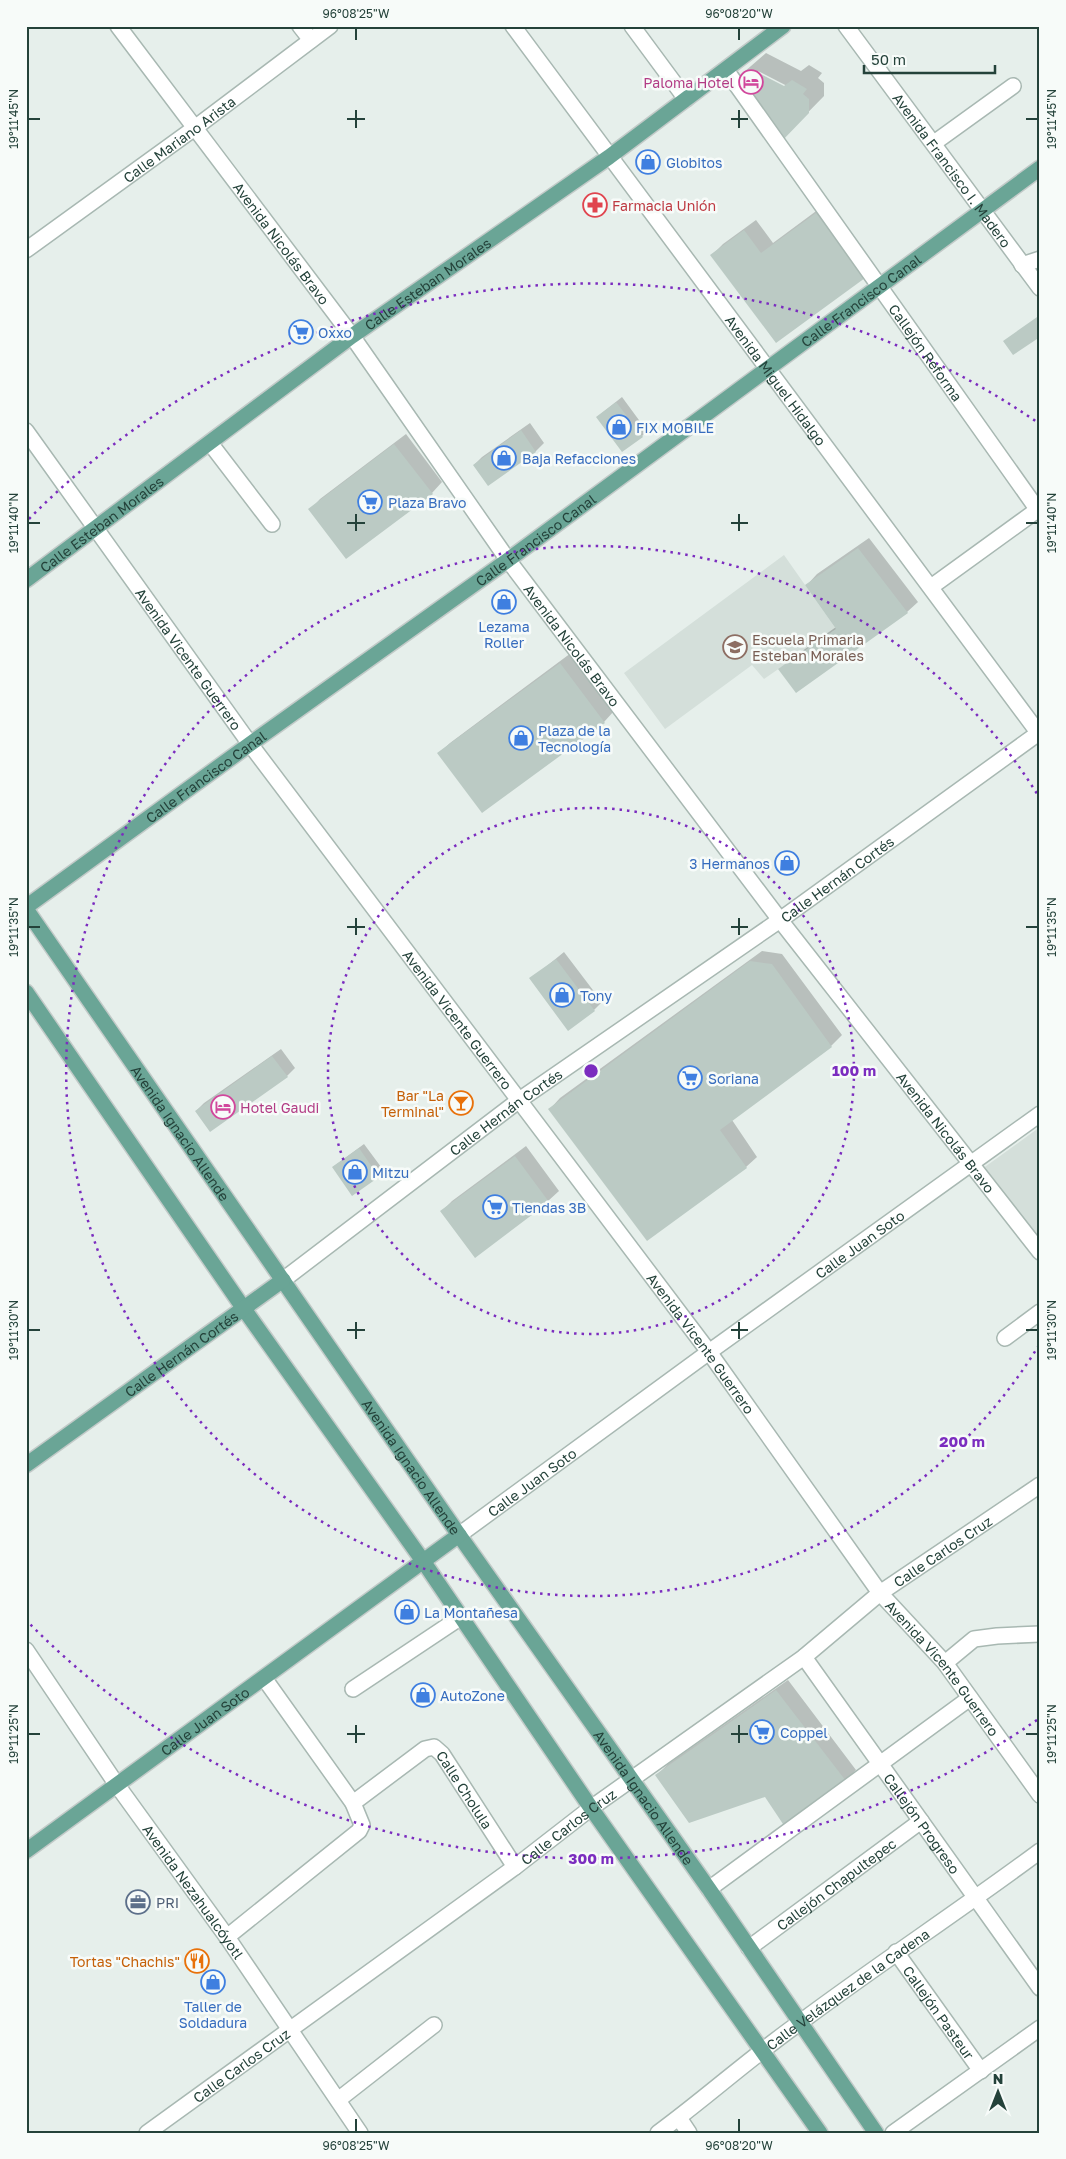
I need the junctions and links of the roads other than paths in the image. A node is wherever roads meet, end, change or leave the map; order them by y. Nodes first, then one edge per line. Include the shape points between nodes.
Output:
1 (118, 26) edge
2 (300, 26) edge
3 (330, 26) edge
4 (513, 26) edge
5 (632, 26) edge
6 (783, 26) edge
7 (846, 26) edge
8 (311, 40) junction
9 (726, 70) junction
10 (1014, 86) dead end
11 (686, 99) junction
12 (196, 127) junction
13 (934, 143) junction
14 (609, 157) junction
15 (1040, 168) edge
16 (982, 211) junction
17 (26, 250) edge
18 (1040, 259) edge
19 (1022, 265) junction
20 (879, 285) junction
21 (1040, 288) edge
22 (352, 336) junction
23 (767, 368) junction
24 (26, 431) edge
25 (210, 443) junction
26 (1039, 511) edge
27 (272, 524) dead end
28 (96, 528) junction
29 (508, 560) junction
30 (26, 580) edge
31 (932, 587) junction
32 (1039, 733) edge
33 (250, 744) junction
34 (26, 908) edge
35 (780, 920) junction
36 (26, 992) edge
37 (518, 1101) junction
38 (1040, 1114) edge
39 (970, 1164) junction
40 (1040, 1252) edge
41 (283, 1280) junction
42 (244, 1309) junction
43 (1040, 1312) edge
44 (1005, 1338) dead end
45 (708, 1352) junction
46 (26, 1465) edge
47 (1040, 1485) edge
48 (459, 1535) junction
49 (423, 1561) junction
50 (880, 1593) junction
51 (461, 1617) junction
52 (1040, 1634) edge
53 (26, 1650) edge
54 (804, 1657) junction
55 (945, 1664) junction
56 (264, 1678) junction
57 (353, 1689) dead end
58 (970, 1698) junction
59 (880, 1763) junction
60 (630, 1780) junction
61 (117, 1785) junction
62 (1040, 1795) edge
63 (353, 1803) junction
64 (591, 1808) junction
65 (921, 1821) junction
66 (26, 1851) edge
67 (1040, 1851) edge
68 (515, 1867) junction
69 (708, 1889) junction
70 (976, 1898) junction
71 (227, 1937) junction
72 (749, 1948) junction
73 (896, 1952) junction
74 (1040, 1988) edge
75 (800, 2022) junction
76 (434, 2025) dead end
77 (1040, 2028) edge
78 (291, 2030) junction
79 (762, 2050) junction
80 (981, 2071) junction
81 (338, 2100) junction
82 (679, 2118) junction
83 (147, 2133) edge
84 (360, 2133) edge
85 (658, 2133) edge
86 (689, 2133) edge
87 (820, 2133) edge
88 (876, 2133) edge
89 (893, 2133) edge

1 - 12 street, Avenida Nicolás Bravo
2 - 8 street
3 - 8 street, Calle Mariano Arista
4 - 14 street, Avenida Miguel Hidalgo
5 - 11 street
6 - 9 main road, Calle Esteban Morales
7 - 13 street, Avenida Francisco I. Madero
8 - 12 street, Calle Mariano Arista
9 - 11 main road, Calle Esteban Morales
9 - 20 street, Callejón Reforma
10 - 13 street
11 - 14 main road, Calle Esteban Morales
12 - 17 street, Calle Mariano Arista
12 - 22 street, Avenida Nicolás Bravo
13 - 16 street, Avenida Francisco I. Madero
14 - 22 main road, Calle Esteban Morales
14 - 23 street, Avenida Miguel Hidalgo
15 - 16 main road, Calle Francisco Canal
16 - 19 street, Avenida Francisco I. Madero
16 - 20 main road, Calle Francisco Canal
18 - 19 street
19 - 21 street, Avenida Francisco I. Madero
20 - 23 main road, Calle Francisco Canal
20 - 26 street, Callejón Reforma
22 - 25 main road, Calle Esteban Morales
22 - 29 street, Avenida Nicolás Bravo
23 - 29 main road, Calle Francisco Canal
23 - 31 street, Avenida Miguel Hidalgo
24 - 28 street, Avenida Vicente Guerrero
25 - 27 street
25 - 28 main road, Calle Esteban Morales
26 - 31 street
28 - 30 main road, Calle Esteban Morales
28 - 33 street, Avenida Vicente Guerrero
29 - 33 main road, Calle Francisco Canal
29 - 35 street, Avenida Nicolás Bravo
31 - 32 street, Avenida Miguel Hidalgo
32 - 35 street, Calle Hernán Cortés
33 - 34 main road, Calle Francisco Canal
33 - 37 street, Avenida Vicente Guerrero
34 - 41 main road, Avenida Ignacio Allende
35 - 37 street, Calle Hernán Cortés
35 - 39 street, Avenida Nicolás Bravo
36 - 42 main road
37 - 41 street, Calle Hernán Cortés
37 - 45 street, Avenida Vicente Guerrero
38 - 39 street, Calle Juan Soto
39 - 40 street, Avenida Nicolás Bravo
39 - 45 street, Calle Juan Soto
41 - 42 main road, Calle Hernán Cortés
41 - 48 main road, Avenida Ignacio Allende
42 - 46 main road, Calle Hernán Cortés
42 - 49 main road
43 - 44 street
45 - 48 street, Calle Juan Soto
45 - 50 street, Avenida Vicente Guerrero
47 - 50 street, Calle Carlos Cruz
48 - 49 main road, Calle Juan Soto
48 - 60 main road, Avenida Ignacio Allende
49 - 51 main road
49 - 56 main road, Calle Juan Soto
50 - 54 street, Calle Carlos Cruz
50 - 55 street, Avenida Vicente Guerrero
51 - 57 street
51 - 64 main road
52 - 55 street via 974,1639
53 - 61 street, Avenida Nezahualcóyotl
54 - 59 street, Callejón Progreso
54 - 60 street, Calle Carlos Cruz
55 - 58 street, Avenida Vicente Guerrero
56 - 61 main road, Calle Juan Soto
56 - 63 street
58 - 59 street
58 - 62 street, Avenida Vicente Guerrero
59 - 65 street, Callejón Progreso
59 - 69 street
60 - 64 street, Calle Carlos Cruz
60 - 69 main road, Avenida Ignacio Allende
61 - 66 main road, Calle Juan Soto
61 - 71 street, Avenida Nezahualcóyotl
63 - 68 street, Calle Cholula via 424,1749 434,1747 442,1754
63 - 71 street via 361,1818 359,1832
64 - 68 street, Calle Carlos Cruz
64 - 79 main road
65 - 70 street, Callejón Progreso
65 - 72 street, Callejón Chapultepec
67 - 70 street, Calle Velázquez de la Cadena
68 - 78 street, Calle Carlos Cruz
69 - 72 main road, Avenida Ignacio Allende
70 - 73 street, Calle Velázquez de la Cadena
70 - 74 street, Callejón Progreso
71 - 78 street, Avenida Nezahualcóyotl
72 - 75 main road, Avenida Ignacio Allende
73 - 75 street, Calle Velázquez de la Cadena
73 - 80 street, Callejón Pasteur
75 - 79 street, Calle Velázquez de la Cadena
75 - 88 main road, Avenida Ignacio Allende
76 - 81 street
77 - 80 street
78 - 81 street, Avenida Nezahualcóyotl
78 - 83 street, Calle Carlos Cruz
79 - 82 street, Calle Velázquez de la Cadena
79 - 87 main road
80 - 89 street
81 - 84 street, Avenida Nezahualcóyotl
82 - 85 street, Calle Velázquez de la Cadena
82 - 86 street

